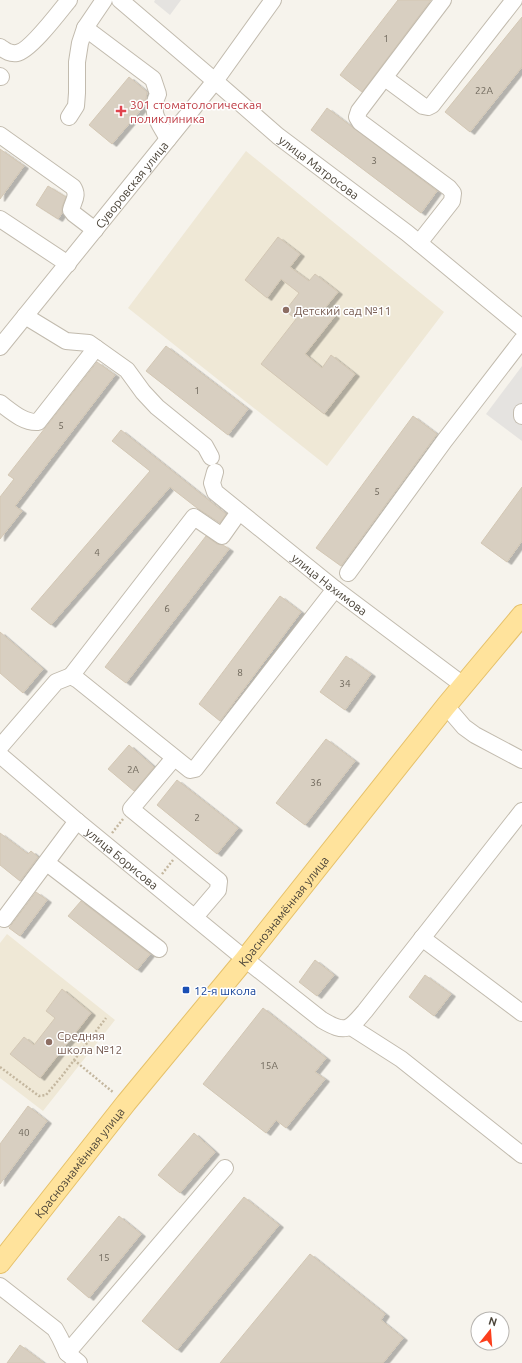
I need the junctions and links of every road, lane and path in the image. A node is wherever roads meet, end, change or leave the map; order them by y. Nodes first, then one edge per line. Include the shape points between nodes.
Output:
1 (69, 0) edge
2 (104, 0) edge
3 (120, 0) edge
4 (273, 0) edge
5 (443, 0) edge
6 (514, 0) edge
7 (85, 28) junction
8 (0, 47) edge
9 (384, 78) junction
10 (215, 80) junction
11 (69, 117) dead end
12 (0, 134) edge
13 (168, 139) junction
14 (0, 219) edge
15 (96, 230) junction
16 (419, 243) junction
17 (68, 264) junction
18 (25, 316) junction
19 (522, 328) edge
20 (522, 340) edge
21 (0, 347) edge
22 (96, 348) junction
23 (0, 403) edge
24 (522, 412) edge
25 (522, 416) edge
26 (239, 512) junction
27 (348, 573) dead end
28 (335, 589) junction
29 (522, 615) edge
30 (71, 676) junction
31 (463, 685) junction
32 (446, 706) junction
33 (0, 747) edge
34 (0, 755) edge
35 (174, 758) junction
36 (522, 760) edge
37 (131, 809) junction
38 (522, 811) edge
39 (77, 821) junction
40 (104, 842) junction
41 (182, 849) junction
42 (47, 863) junction
43 (155, 884) junction
44 (195, 917) junction
45 (4, 919) dead end
46 (422, 938) junction
47 (159, 949) dead end
48 (245, 959) junction
49 (522, 1013) edge
50 (106, 1018) dead end
51 (351, 1027) junction
52 (74, 1060) junction
53 (0, 1067) edge
54 (126, 1103) junction
55 (522, 1156) edge
56 (225, 1168) dead end
57 (0, 1263) edge
58 (0, 1286) edge
59 (73, 1358) edge

1 - 8 street via 32,44 18,53 9,53
2 - 7 street
3 - 10 street, улица Матросова
4 - 10 street, Суворовская улица
5 - 9 street
6 - 9 street via 432,105 423,106
7 - 11 street via 77,62 76,106
7 - 13 street via 153,79 158,94 154,102 154,112
9 - 16 street via 357,117 360,122 453,193 452,201
10 - 13 street, Суворовская улица
10 - 16 street, улица Матросова via 278,136
12 - 15 street via 73,187 76,196 71,210
13 - 15 street, Суворовская улица
14 - 17 street
15 - 17 street, Суворовская улица
16 - 19 street, улица Матросова
17 - 18 street, Суворовская улица
18 - 21 street, Суворовская улица
18 - 22 street, улица Нахимова via 66,341 89,343
20 - 27 street
22 - 23 street via 38,422 30,423
22 - 26 street, улица Нахимова via 127,370 158,407 205,446 213,464 212,483 215,492
24 - 25 street
26 - 28 street, улица Нахимова
26 - 30 street via 222,536 194,517
28 - 31 street, улица Нахимова
28 - 35 street via 195,769 190,770
29 - 31 main road, Краснознамённая улица
30 - 33 street via 56,682
30 - 35 street
31 - 32 main road, Краснознамённая улица
32 - 36 street via 464,727 475,735
32 - 48 main road, Краснознамённая улица
34 - 39 street, улица Борисова
35 - 37 street
37 - 40 path
37 - 41 street
38 - 46 street
39 - 40 street, улица Борисова
39 - 42 street
40 - 43 street, улица Борисова
41 - 43 path
41 - 44 street via 219,881 218,890
42 - 45 street
42 - 47 street
43 - 44 street, улица Борисова
44 - 48 street, улица Борисова
46 - 49 street
46 - 51 street
48 - 51 street, улица Борисова via 322,1020 336,1028
48 - 54 main road, Краснознамённая улица
50 - 52 path
51 - 55 street via 401,1059
52 - 53 path via 46,1095 39,1096
52 - 54 path
54 - 57 main road, Краснознамённая улица
56 - 59 street
58 - 59 street via 55,1329

